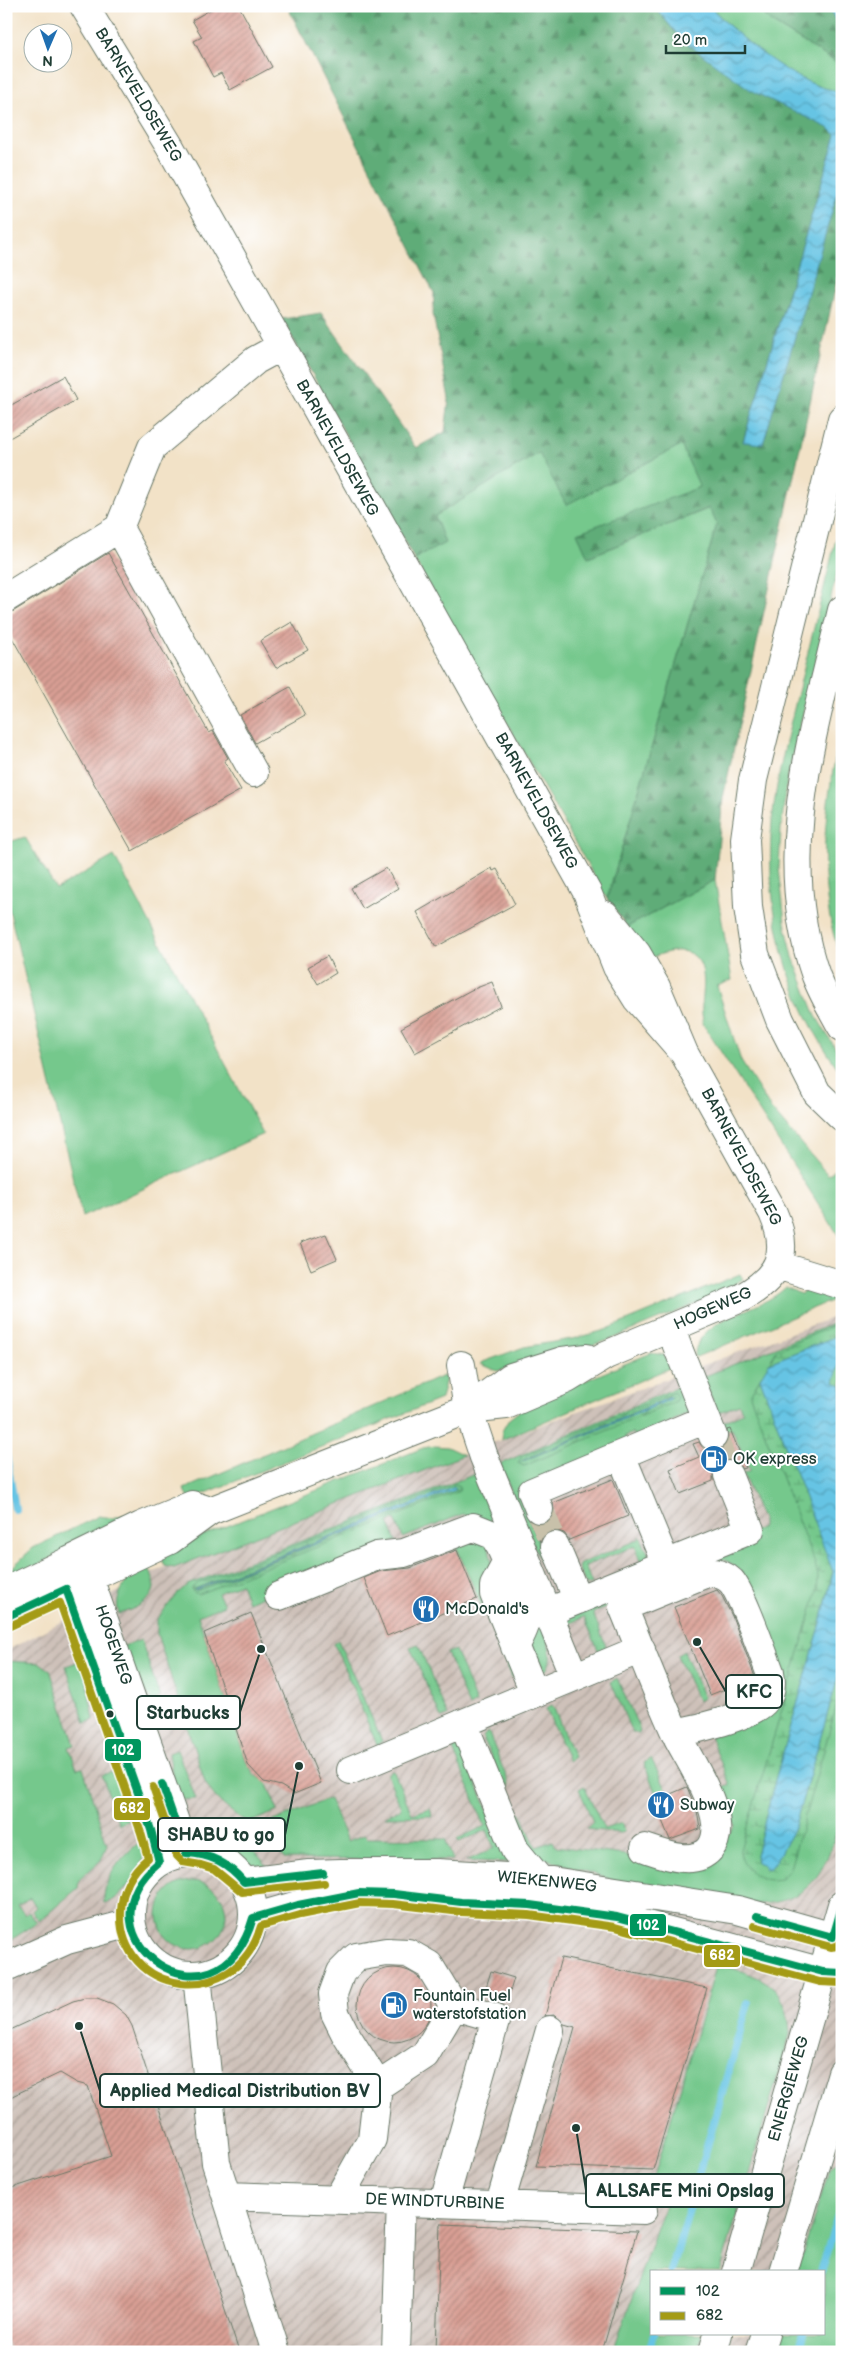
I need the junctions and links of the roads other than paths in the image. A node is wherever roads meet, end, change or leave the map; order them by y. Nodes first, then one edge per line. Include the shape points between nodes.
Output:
1 (84, 6) edge
2 (280, 347) junction
3 (842, 419) edge
4 (842, 456) edge
5 (827, 482) junction
6 (119, 528) junction
7 (6, 598) edge
8 (842, 610) edge
9 (254, 773) dead end
10 (842, 1027) edge
11 (842, 1116) edge
12 (777, 1266) junction
13 (842, 1285) edge
14 (670, 1328) junction
15 (461, 1365) dead end
16 (468, 1409) junction
17 (621, 1455) junction
18 (728, 1475) tunnel mouth
19 (539, 1509) tunnel mouth
20 (555, 1546) tunnel mouth
21 (666, 1564) junction
22 (75, 1576) junction
23 (6, 1591) edge
24 (279, 1596) dead end
25 (578, 1600) junction
26 (548, 1612) junction
27 (6, 1618) edge
28 (641, 1649) junction
29 (574, 1676) junction
30 (534, 1692) junction
31 (463, 1723) junction
32 (675, 1733) junction
33 (351, 1770) dead end
34 (645, 1848) dead end
35 (186, 1853) junction
36 (159, 1862) junction
37 (539, 1879) junction
38 (244, 1882) junction
39 (842, 1905) edge
40 (253, 1918) junction
41 (131, 1923) junction
42 (837, 1942) edge
43 (6, 1967) edge
44 (832, 1972) edge
45 (197, 1975) junction
46 (454, 2006) junction
47 (550, 2030) dead end
48 (842, 2073) edge
49 (378, 2086) junction
50 (227, 2196) junction
51 (338, 2199) junction
52 (401, 2201) junction
53 (444, 2202) junction
54 (500, 2204) junction
55 (643, 2210) dead end
56 (737, 2270) edge
57 (784, 2270) edge
58 (717, 2336) edge
59 (764, 2336) edge
60 (276, 2352) edge
61 (396, 2352) edge
62 (713, 2352) edge
63 (759, 2352) edge

1 - 2 main road, BARNEVELDSEWEG via 170,147
2 - 6 main road via 256,360 152,447
2 - 12 main road, BARNEVELDSEWEG via 587,892 636,954 656,987 684,1053 778,1225 782,1250
3 - 5 main road
4 - 5 main road
5 - 11 main road via 753,780 745,839 748,907 755,954 780,1020 817,1093
6 - 7 main road
6 - 9 main road
8 - 10 main road via 799,803 796,856 800,912 817,977
12 - 13 main road
12 - 14 main road, HOGEWEG via 770,1278 758,1288
14 - 16 main road, HOGEWEG via 606,1355 567,1379 506,1405
14 - 17 main road via 709,1428
15 - 16 main road
16 - 22 main road, HOGEWEG via 210,1511 170,1540
16 - 26 main road via 486,1464
17 - 19 main road via 532,1492
17 - 21 main road
18 - 21 main road via 750,1530
20 - 25 main road
21 - 25 main road
22 - 23 main road, HOGEWEG
22 - 27 main road, HOGEWEG
22 - 35 main road, HOGEWEG
22 - 36 main road, HOGEWEG
24 - 30 main road via 377,1556 404,1553 473,1527 493,1535 507,1562 493,1590
25 - 26 main road
26 - 29 main road
28 - 29 main road
28 - 32 main road
28 - 32 main road via 623,1607 709,1572 727,1578 736,1590 770,1672 769,1693 764,1702 754,1708 707,1728
29 - 30 main road
30 - 31 main road
31 - 33 main road
31 - 37 main road via 514,1850
32 - 34 main road via 700,1779 717,1824 715,1840 701,1854 688,1858
35 - 36 main road
35 - 38 main road via 213,1856
36 - 41 main road via 139,1882 132,1902
37 - 38 main road, WIEKENWEG via 341,1873
37 - 42 main road, WIEKENWEG via 738,1910
38 - 40 main road via 251,1899
39 - 42 main road, ENERGIEWEG
40 - 44 main road, WIEKENWEG via 360,1893 530,1905 617,1917
40 - 45 main road via 244,1945 236,1956 224,1966
41 - 43 main road via 67,1940
41 - 45 main road via 136,1940 147,1956 161,1967
42 - 44 main road, ENERGIEWEG
44 - 56 main road, ENERGIEWEG
45 - 50 main road via 216,2163
46 - 49 main road via 425,2055
46 - 49 main road via 430,1966 408,1953 386,1952 356,1957 341,1972 333,1994 335,2013
46 - 53 main road via 496,2018
47 - 54 main road
48 - 57 main road
49 - 51 main road via 372,2139
50 - 51 main road, DE WINDTURBINE
50 - 60 main road
51 - 52 main road, DE WINDTURBINE
52 - 53 main road, DE WINDTURBINE
52 - 61 main road
53 - 54 main road, DE WINDTURBINE
54 - 55 main road, DE WINDTURBINE
58 - 62 main road
59 - 63 main road

